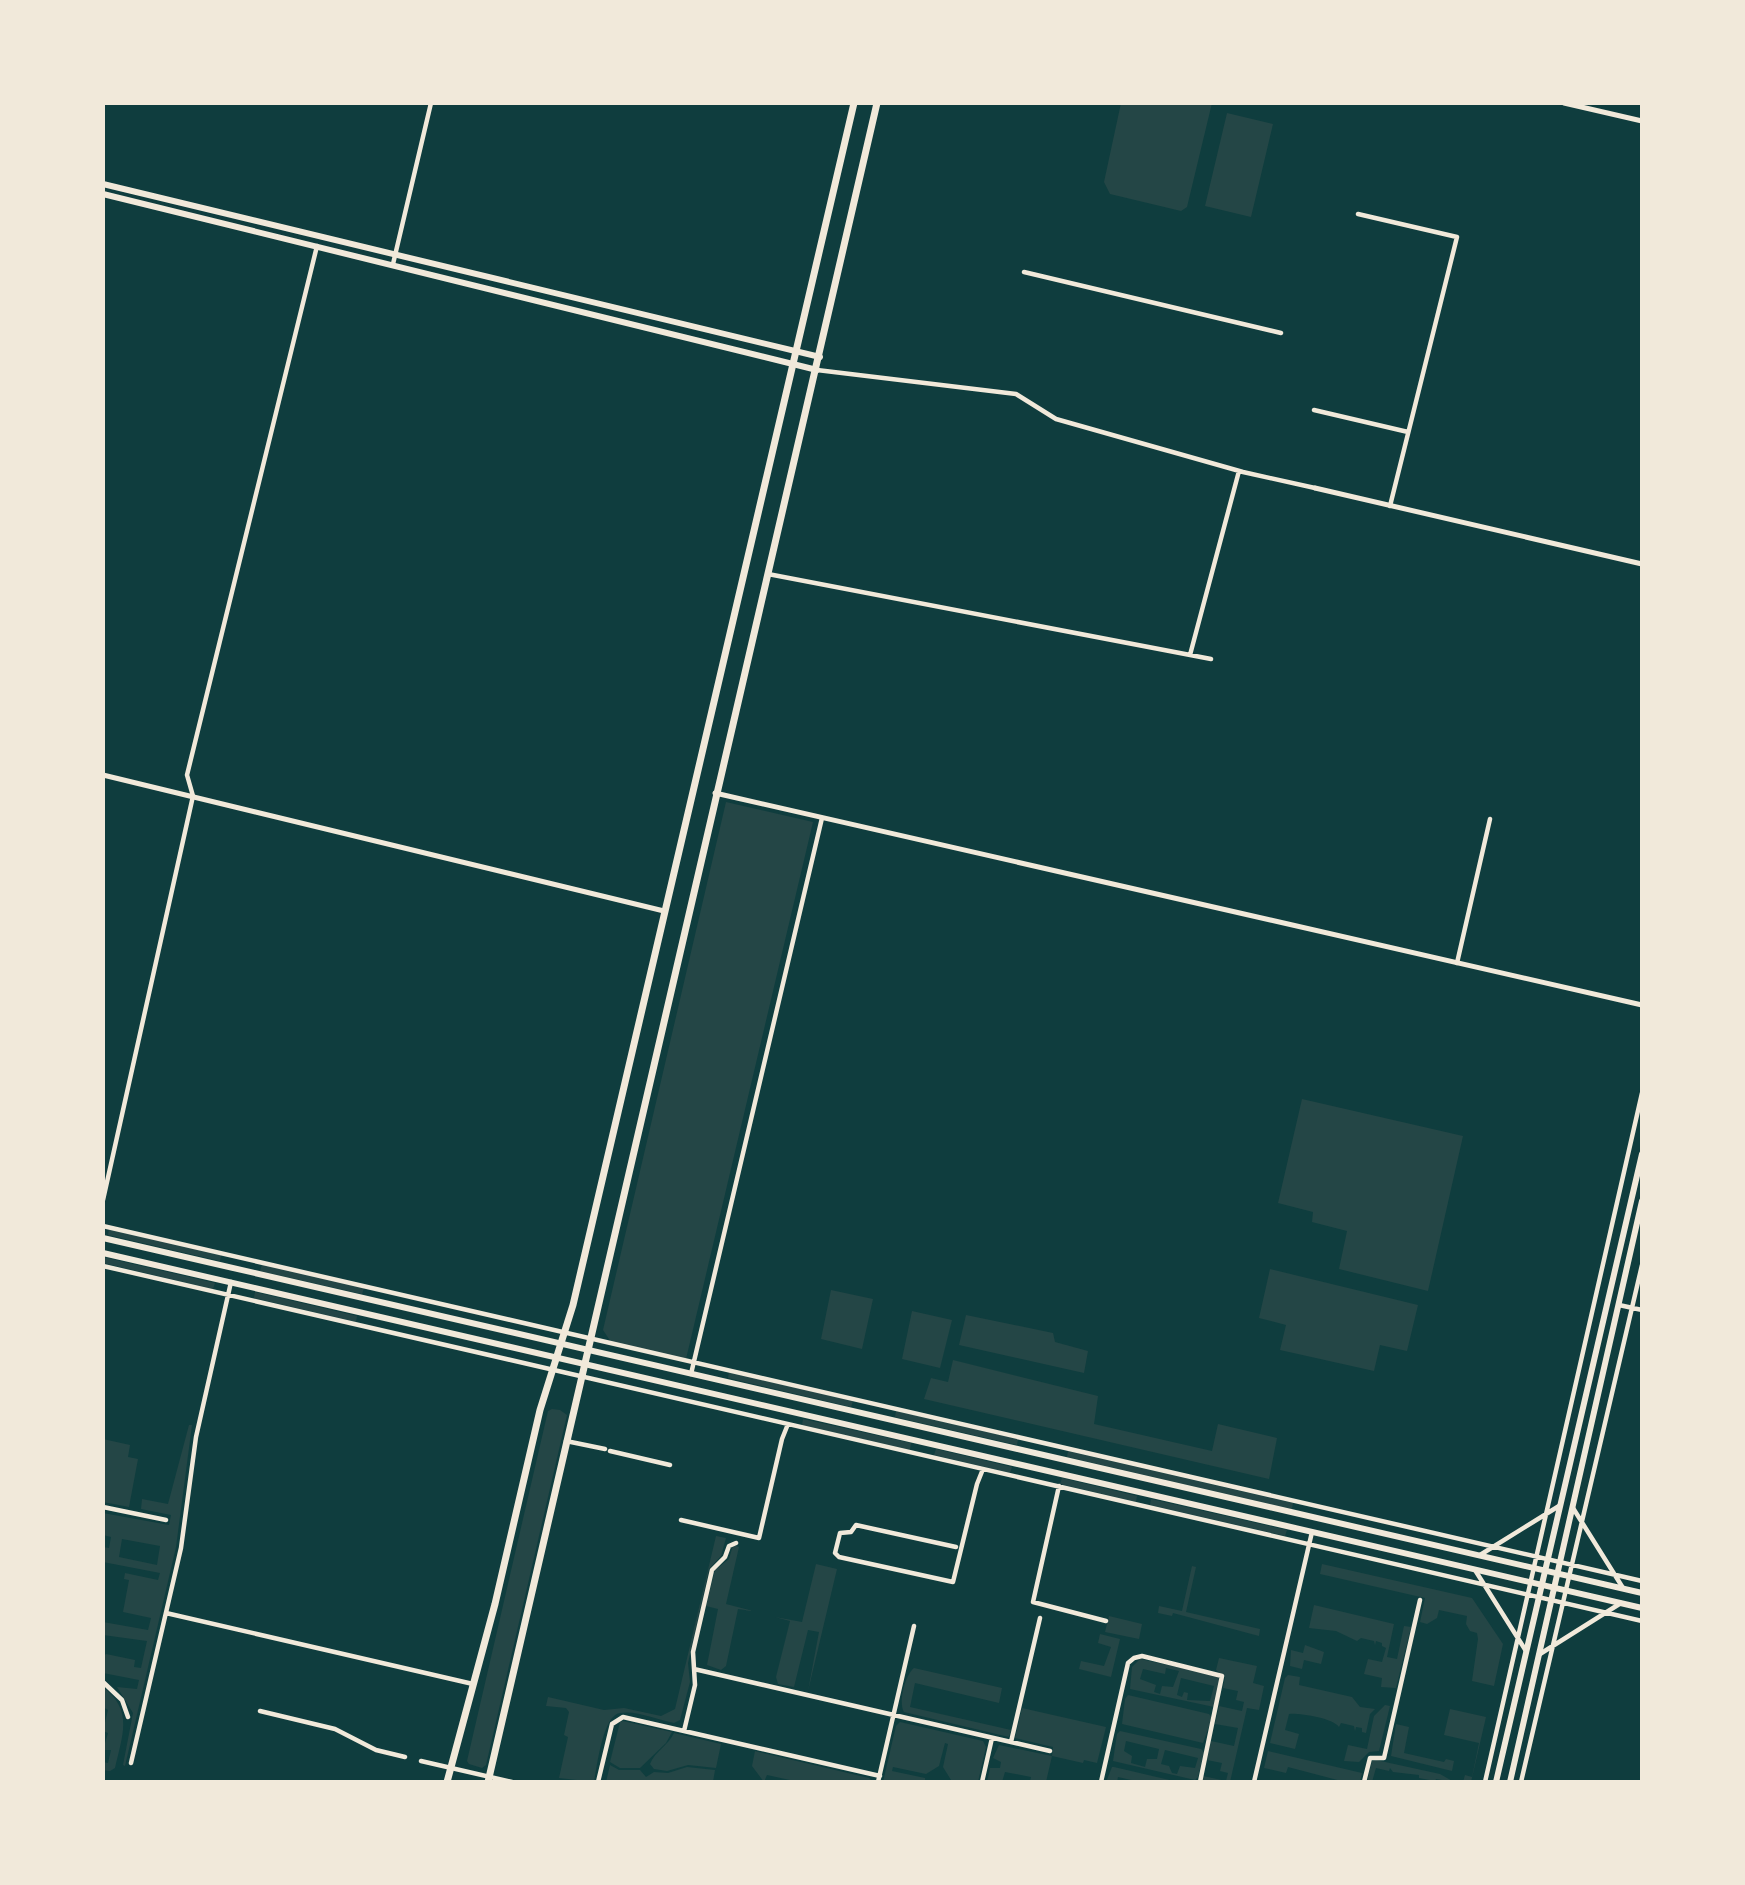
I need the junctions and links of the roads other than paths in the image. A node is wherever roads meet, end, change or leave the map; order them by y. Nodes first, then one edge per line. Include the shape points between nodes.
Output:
1 (431, 103) edge
2 (853, 103) edge
3 (877, 103) edge
4 (1564, 103) edge
5 (1642, 121) edge
6 (103, 184) edge
7 (103, 194) edge
8 (1358, 214) dead end
9 (317, 246) junction
10 (396, 254) junction
11 (393, 264) junction
12 (1024, 272) dead end
13 (1281, 333) dead end
14 (796, 351) junction
15 (820, 357) junction
16 (793, 364) junction
17 (817, 370) junction
18 (1314, 410) dead end
19 (1408, 432) junction
20 (1239, 471) junction
21 (1315, 488) joint
22 (1390, 506) junction
23 (1642, 564) edge
24 (768, 574) junction
25 (1190, 655) junction
26 (1211, 659) dead end
27 (103, 775) edge
28 (715, 793) junction
29 (194, 796) junction
30 (822, 818) junction
31 (1490, 819) dead end
32 (664, 911) junction
33 (1457, 963) junction
34 (1642, 1005) edge
35 (1642, 1093) edge
36 (1642, 1154) edge
37 (103, 1200) edge
38 (1642, 1201) edge
39 (103, 1226) edge
40 (103, 1238) edge
41 (103, 1253) edge
42 (1642, 1265) edge
43 (103, 1266) edge
44 (231, 1282) junction
45 (228, 1294) junction
46 (1618, 1305) junction
47 (1632, 1308) junction
48 (1642, 1310) edge
49 (565, 1332) junction
50 (589, 1338) junction
51 (561, 1344) junction
52 (587, 1350) junction
53 (556, 1357) junction
54 (694, 1362) junction
55 (583, 1364) junction
56 (552, 1369) junction
57 (691, 1374) junction
58 (581, 1376) junction
59 (789, 1424) junction
60 (566, 1441) junction
61 (670, 1465) dead end
62 (983, 1469) junction
63 (1059, 1486) junction
64 (1560, 1506) junction
65 (103, 1507) edge
66 (1573, 1508) junction
67 (1547, 1513) junction
68 (166, 1520) dead end
69 (681, 1520) dead end
70 (1581, 1521) junction
71 (1312, 1532) junction
72 (736, 1543) dead end
73 (1309, 1544) junction
74 (956, 1547) dead end
75 (1494, 1547) junction
76 (1479, 1556) junction
77 (1537, 1557) junction
78 (1548, 1559) junction
79 (1561, 1562) junction
80 (1571, 1564) junction
81 (1535, 1569) junction
82 (1475, 1570) junction
83 (1545, 1571) junction
84 (1558, 1574) junction
85 (1614, 1574) junction
86 (1568, 1576) junction
87 (1642, 1581) edge
88 (1531, 1583) junction
89 (1484, 1584) junction
90 (1542, 1585) junction
91 (1555, 1588) junction
92 (1624, 1589) junction
93 (1565, 1590) junction
94 (1642, 1593) edge
95 (1528, 1595) junction
96 (1539, 1597) junction
97 (1420, 1600) dead end
98 (1552, 1600) junction
99 (1562, 1602) junction
100 (1621, 1604) junction
101 (1642, 1608) edge
102 (166, 1613) junction
103 (1606, 1613) junction
104 (1040, 1618) dead end
105 (1106, 1621) dead end
106 (1642, 1621) edge
107 (914, 1626) dead end
108 (1518, 1639) junction
109 (1552, 1647) junction
110 (1526, 1651) junction
111 (1539, 1654) junction
112 (694, 1669) dead end
113 (103, 1682) edge
114 (473, 1684) junction
115 (260, 1712) dead end
116 (894, 1715) junction
117 (128, 1717) dead end
118 (684, 1731) junction
119 (992, 1738) junction
120 (1011, 1742) junction
121 (1050, 1751) dead end
122 (405, 1757) dead end
123 (421, 1761) dead end
124 (131, 1763) dead end
125 (450, 1768) junction
126 (488, 1779) edge
127 (879, 1779) edge
128 (447, 1782) edge
129 (512, 1782) edge
130 (598, 1782) edge
131 (982, 1782) edge
132 (1101, 1782) edge
133 (1200, 1782) edge
134 (1254, 1782) edge
135 (1364, 1782) edge
136 (1485, 1782) edge
137 (1496, 1782) edge
138 (1510, 1782) edge
139 (1521, 1782) edge

1 - 10 street
2 - 14 main road
3 - 15 main road
4 - 5 street
6 - 10 main road
7 - 9 main road
8 - 19 street via 1457,237
9 - 11 main road
9 - 29 street via 187,775
10 - 11 street
10 - 14 main road
11 - 16 main road
12 - 13 street
14 - 15 main road
14 - 16 main road
15 - 17 main road
16 - 17 main road
16 - 32 main road
17 - 20 street via 1016,394 1056,418
17 - 24 main road
18 - 19 street
19 - 22 street
20 - 21 street
20 - 25 street
21 - 22 street
22 - 23 street
24 - 25 street
24 - 28 main road
25 - 26 street
27 - 29 street
28 - 30 street
28 - 50 main road
29 - 32 street
29 - 37 street
30 - 33 street
30 - 54 street
31 - 33 street
32 - 49 main road
33 - 34 street
35 - 67 street
36 - 64 main road
38 - 46 main road
39 - 49 street
40 - 51 main road
41 - 44 main road
42 - 47 street
43 - 45 street
44 - 45 street
44 - 53 main road
45 - 56 street
45 - 102 street via 197,1429 183,1535
46 - 47 street
46 - 66 main road
47 - 48 street
47 - 70 street
49 - 50 street
49 - 51 main road
50 - 52 main road
50 - 54 street
51 - 52 main road
51 - 53 main road
52 - 55 main road
52 - 57 main road
53 - 55 main road
53 - 56 main road
54 - 57 street
54 - 75 street
55 - 58 main road
55 - 71 main road
56 - 58 street
56 - 114 main road
57 - 76 main road
58 - 59 street
58 - 60 main road
59 - 62 street
59 - 69 street via 759,1538
60 - 61 street
60 - 126 main road
62 - 63 street
62 - 74 street via 953,1582 835,1553 840,1534 856,1525
63 - 73 street
63 - 105 street via 1033,1602
64 - 67 street
64 - 78 main road
65 - 68 street
66 - 70 street
66 - 79 main road
67 - 75 street
67 - 77 street
70 - 80 street
70 - 85 street
71 - 73 street
71 - 82 main road
72 - 118 street via 713,1568 693,1652 695,1685
73 - 89 street
73 - 134 street
75 - 76 street
75 - 77 street
76 - 81 main road
77 - 78 street
77 - 81 street
78 - 79 street
78 - 83 main road
79 - 80 street
79 - 84 main road
80 - 85 street
80 - 86 street
81 - 83 main road
81 - 88 street
82 - 88 main road
82 - 89 street
83 - 84 main road
83 - 90 main road
84 - 86 main road
84 - 91 main road
85 - 87 street
85 - 92 street
86 - 92 main road
86 - 93 street
88 - 90 main road
88 - 95 street
89 - 95 street
89 - 108 street
90 - 91 main road
90 - 96 main road
91 - 93 main road
91 - 98 main road
92 - 94 main road
93 - 99 street
93 - 100 main road
95 - 96 street
95 - 108 street
96 - 98 street
96 - 110 main road
97 - 135 street via 1384,1758 1370,1758
98 - 99 street
98 - 111 main road
99 - 103 street
99 - 109 street
100 - 101 main road
100 - 103 street
102 - 114 street
102 - 124 street
103 - 106 street
103 - 109 street
104 - 120 street
107 - 116 street
108 - 110 street
108 - 136 street
109 - 111 street
109 - 139 street
110 - 137 main road
111 - 138 main road
112 - 116 street
113 - 117 street via 122,1700
114 - 125 main road
115 - 122 street via 335,1729 366,1746
116 - 119 street
116 - 127 street
118 - 127 street
118 - 130 street via 617,1718
119 - 120 street
119 - 131 street
120 - 121 street
123 - 125 street
125 - 126 street
125 - 128 main road
126 - 129 street
132 - 133 street via 1128,1663 1142,1656 1222,1676

